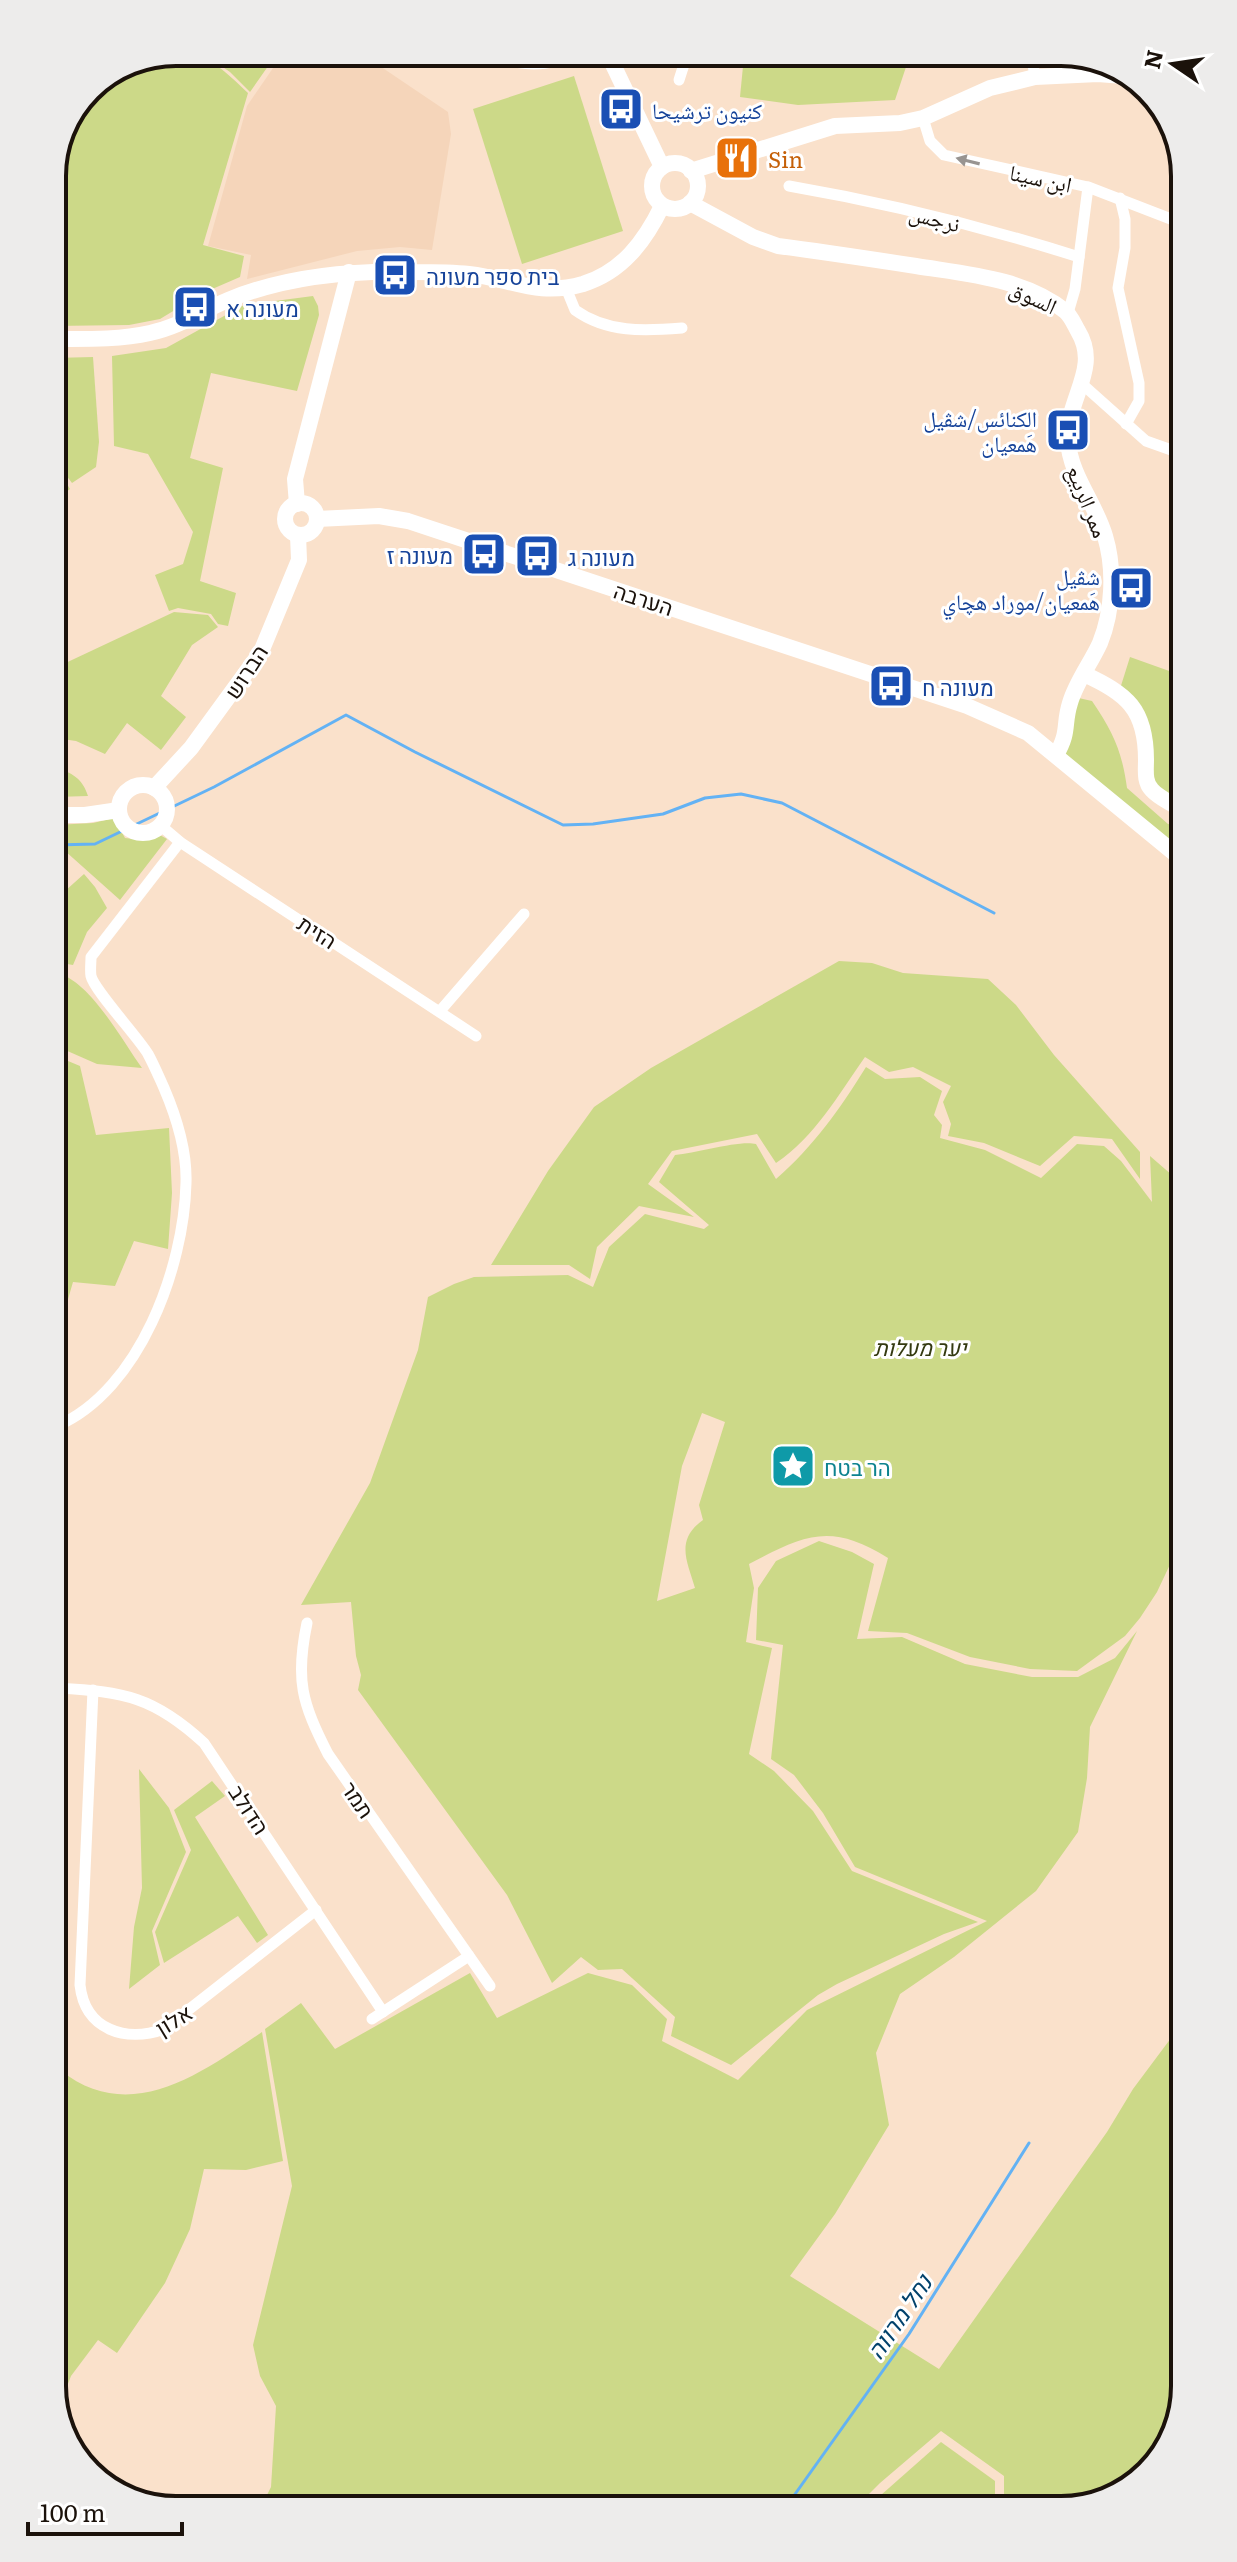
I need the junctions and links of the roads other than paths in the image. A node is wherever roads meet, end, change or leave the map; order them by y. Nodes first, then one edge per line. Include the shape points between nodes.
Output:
1 (614, 66) edge
2 (684, 66) edge
3 (1033, 66) edge
4 (1104, 74) edge
5 (1035, 77) junction
6 (679, 80) dead end
7 (923, 118) junction
8 (662, 167) junction
9 (691, 171) junction
10 (789, 186) dead end
11 (1088, 187) junction
12 (1120, 198) junction
13 (690, 203) junction
14 (662, 206) junction
15 (1171, 220) edge
16 (1079, 257) junction
17 (349, 272) junction
18 (566, 288) junction
19 (1068, 313) junction
20 (682, 328) dead end
21 (66, 338) edge
22 (1081, 383) junction
23 (1126, 424) junction
24 (1171, 450) edge
25 (297, 504) junction
26 (317, 519) junction
27 (298, 535) junction
28 (1084, 674) junction
29 (1056, 755) junction
30 (154, 788) junction
31 (1171, 803) edge
32 (119, 810) junction
33 (66, 815) edge
34 (160, 825) junction
35 (180, 842) junction
36 (1171, 850) edge
37 (524, 914) dead end
38 (440, 1011) junction
39 (476, 1036) dead end
40 (66, 1421) edge
41 (307, 1623) dead end
42 (66, 1688) edge
43 (93, 1690) junction
44 (316, 1910) junction
45 (469, 1956) junction
46 (490, 1986) dead end

1 - 8 main road
2 - 6 street
3 - 5 street
4 - 5 main road
5 - 7 main road via 990,88
7 - 9 main road via 835,126
11 -> 7 street, ابن سينا via 944,155 930,141
8 - 9 main road via 678,164
8 - 14 main road via 652,186
9 - 13 main road via 697,191
10 - 16 street, نرجس via 996,231
11 - 12 street, ابن سينا
11 - 16 street
12 - 15 street, ابن سينا
12 - 23 street via 1125,248 1118,288 1139,383 1139,401
13 - 14 main road via 674,209
13 - 19 main road, السوق via 778,246 991,278
14 - 18 main road via 651,230 610,273
16 - 19 street
17 - 18 main road via 470,274 533,289
17 - 21 main road via 253,291 169,329
17 - 25 main road via 295,479
18 - 20 street via 575,310 604,325 639,332
19 - 22 main road, السوق via 1087,354
22 - 23 street
22 - 28 main road, ممر الربيع via 1071,405 1068,449 1104,533 1111,593 1100,643
23 - 24 street via 1146,441
25 - 26 main road via 309,505
25 - 27 main road via 286,518
26 - 27 main road via 313,530
26 - 29 main road, הערבה via 379,516 408,521 967,706 1028,733
27 - 30 main road, הברוש via 299,560 261,652 191,748
28 - 29 main road, ممر الربيع
28 - 31 main road via 1111,686 1137,710 1146,746 1146,777 1151,790
29 - 36 main road, הערבה
30 - 32 main road via 130,789
30 - 34 main road via 165,802
32 - 33 main road
32 - 34 main road via 134,831 150,832
34 - 35 street, הזית
35 - 38 street, הזית
35 - 40 street via 91,957 91,978 148,1054 182,1147 186,1180 178,1248 148,1329 124,1369 108,1390
37 - 38 street
38 - 39 street, הזית
41 - 45 street, תמר via 300,1673 310,1719 328,1754
42 - 43 street, הדולב
43 - 44 street, הדולב via 122,1694 166,1711 204,1743
43 - 44 street, אלון via 80,1985 97,2023 124,2035 164,2029
44 - 45 street, הדולב via 378,2015
45 - 46 street, תמר

